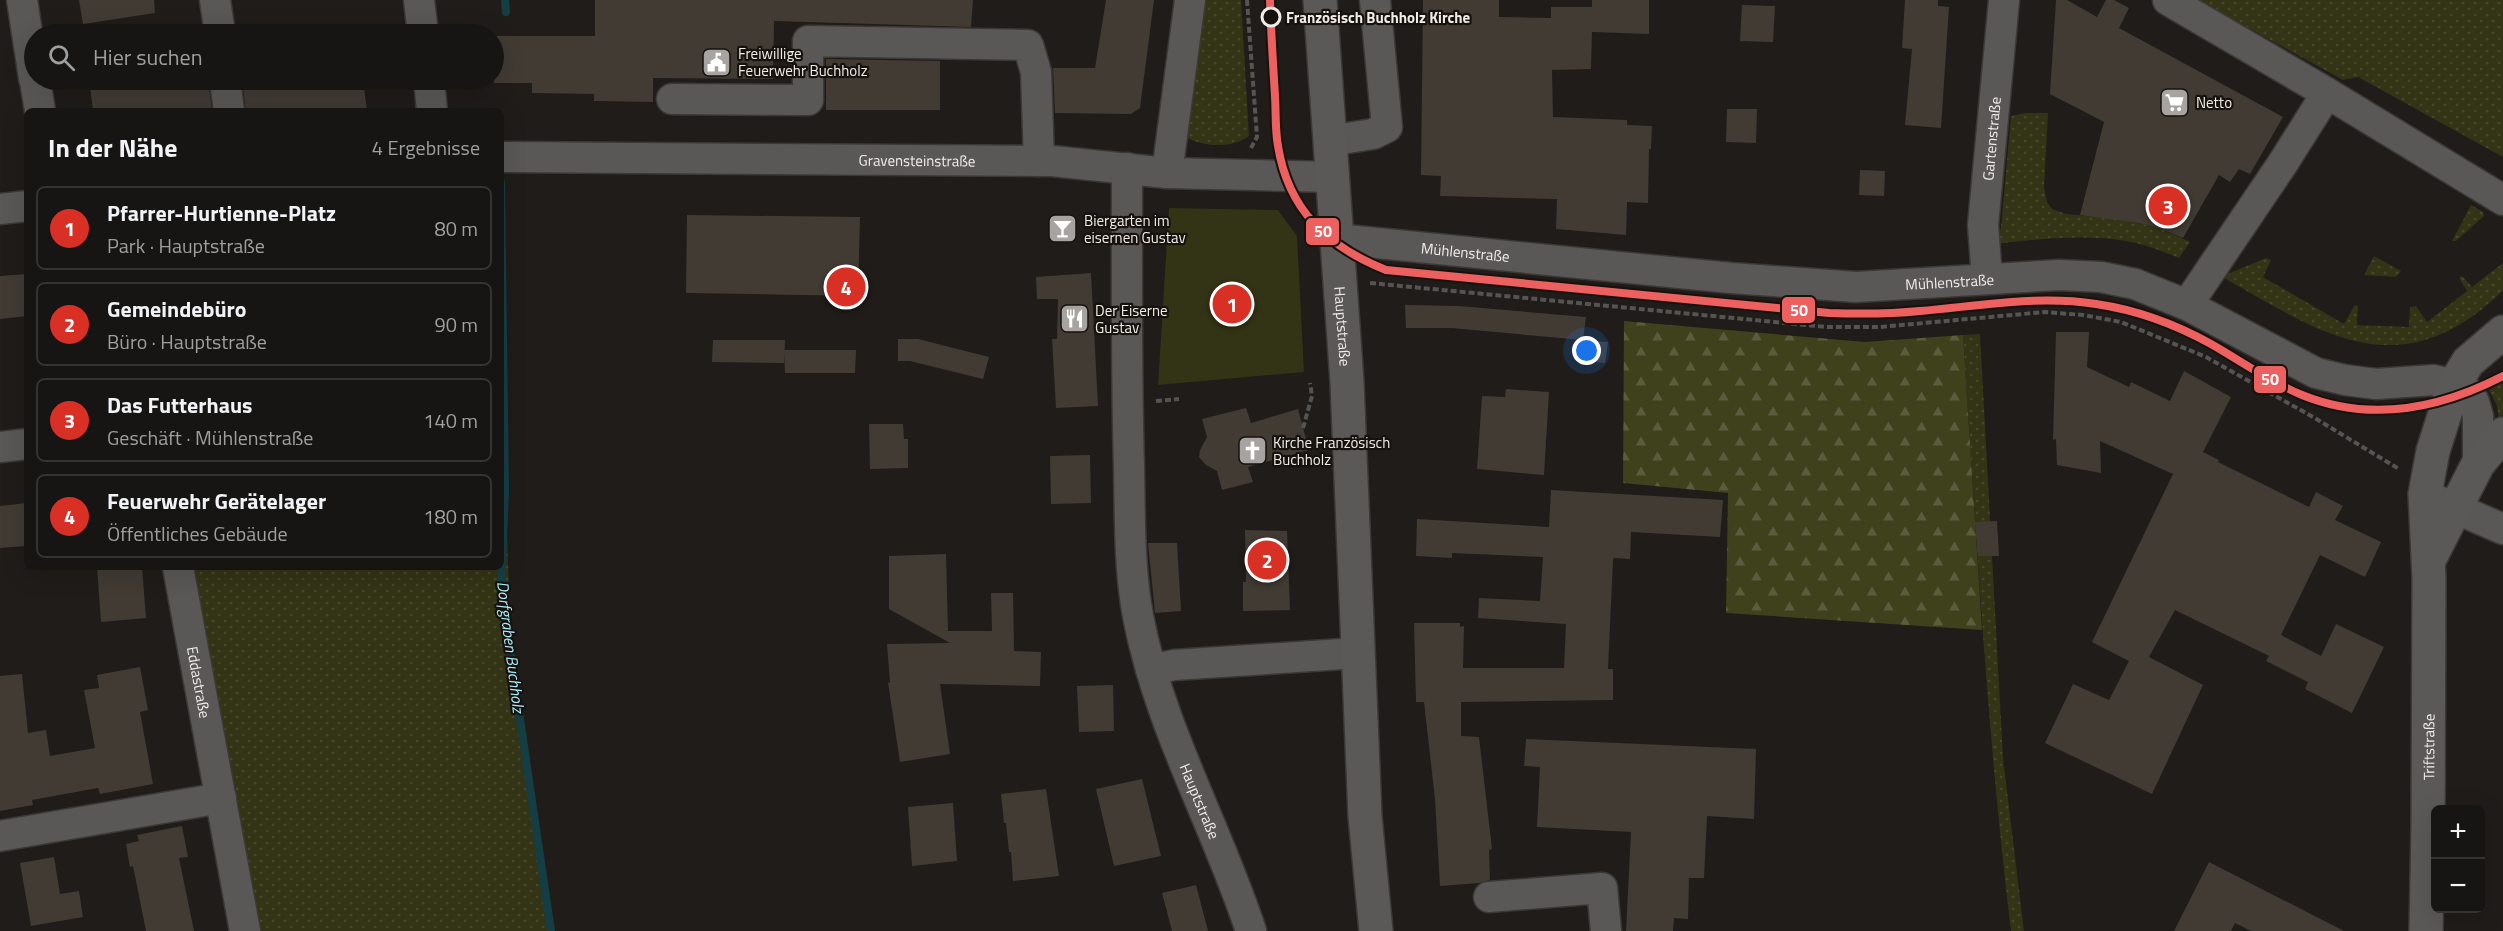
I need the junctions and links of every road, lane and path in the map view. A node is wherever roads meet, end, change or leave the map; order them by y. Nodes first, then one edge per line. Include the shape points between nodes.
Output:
1 (22, 0) edge
2 (215, 0) edge
3 (419, 0) edge
4 (1190, 0) edge
5 (1247, 0) edge
6 (1320, 0) edge
7 (1375, 0) edge
8 (2004, 0) edge
9 (2168, 0) edge
10 (26, 24) edge
11 (219, 24) edge
12 (422, 24) edge
13 (37, 90) edge
14 (226, 90) edge
15 (430, 90) edge
16 (2327, 93) junction
17 (672, 99) dead end
18 (40, 108) edge
19 (229, 108) edge
20 (432, 108) edge
21 (1329, 141) junction
22 (1250, 153) dead end
23 (504, 157) edge
24 (1039, 161) junction
25 (1127, 168) junction
26 (1167, 173) junction
27 (1332, 177) junction
28 (2503, 200) edge
29 (24, 206) edge
30 (0, 209) edge
31 (1336, 239) junction
32 (1987, 278) junction
33 (1339, 279) junction
34 (2187, 305) junction
35 (2503, 332) edge
36 (1310, 383) dead end
37 (2454, 385) junction
38 (1303, 428) dead end
39 (2503, 434) edge
40 (24, 444) edge
41 (0, 447) edge
42 (2478, 464) junction
43 (2425, 494) junction
44 (2456, 509) junction
45 (2503, 529) edge
46 (2428, 562) junction
47 (179, 570) edge
48 (1358, 653) junction
49 (1151, 670) junction
50 (221, 798) junction
51 (0, 836) edge
52 (1489, 897) dead end
53 (245, 931) edge
54 (1251, 931) edge
55 (1376, 931) edge
56 (1606, 931) edge
57 (2426, 931) edge

1 - 10 street
2 - 11 street
3 - 12 street
4 - 26 street
5 - 22 path via 1257,137
6 - 21 main road, Hauptstraße
7 - 21 street via 1387,127 1373,134
8 - 32 street, Gartenstraße via 1983,225
9 - 16 street
13 - 18 street
14 - 19 street
15 - 20 street
16 - 28 street
16 - 34 street
17 - 24 street via 808,100 808,41 1028,45 1036,72
21 - 27 main road, Hauptstraße
23 - 24 street, Gravensteinstraße
24 - 25 street, Gravensteinstraße
25 - 26 street, Gravensteinstraße
25 - 49 street, Hauptstraße via 1130,535 1137,615
26 - 27 street, Gravensteinstraße
27 - 31 main road, Hauptstraße
29 - 30 street
31 - 32 street, Mühlenstraße via 1805,284 1898,286
31 - 33 main road, Hauptstraße
32 - 34 street, Mühlenstraße via 2101,278 2135,284
33 - 43 path via 1827,327 1880,327 2045,312 2121,322 2206,357 2313,417 2394,464
33 - 48 main road, Hauptstraße
34 - 37 street, Mühlenstraße via 2316,373 2376,384 2434,380
35 - 37 main road, Triftstraße via 2468,362
36 - 38 path via 1312,396
37 - 42 street via 2469,393 2476,409
37 - 43 main road, Triftstraße via 2433,451
39 - 42 main road, Triftstraße
40 - 41 street
42 - 44 main road, Triftstraße
43 - 44 street
43 - 46 main road, Triftstraße
44 - 45 street
44 - 46 main road, Triftstraße
46 - 57 main road, Triftstraße
47 - 50 street, Eddastraße
48 - 49 street via 1174,665
48 - 55 main road, Hauptstraße via 1365,816
49 - 54 street, Hauptstraße via 1171,735 1236,886
50 - 51 street
50 - 53 street, Eddastraße
52 - 56 street via 1602,888

